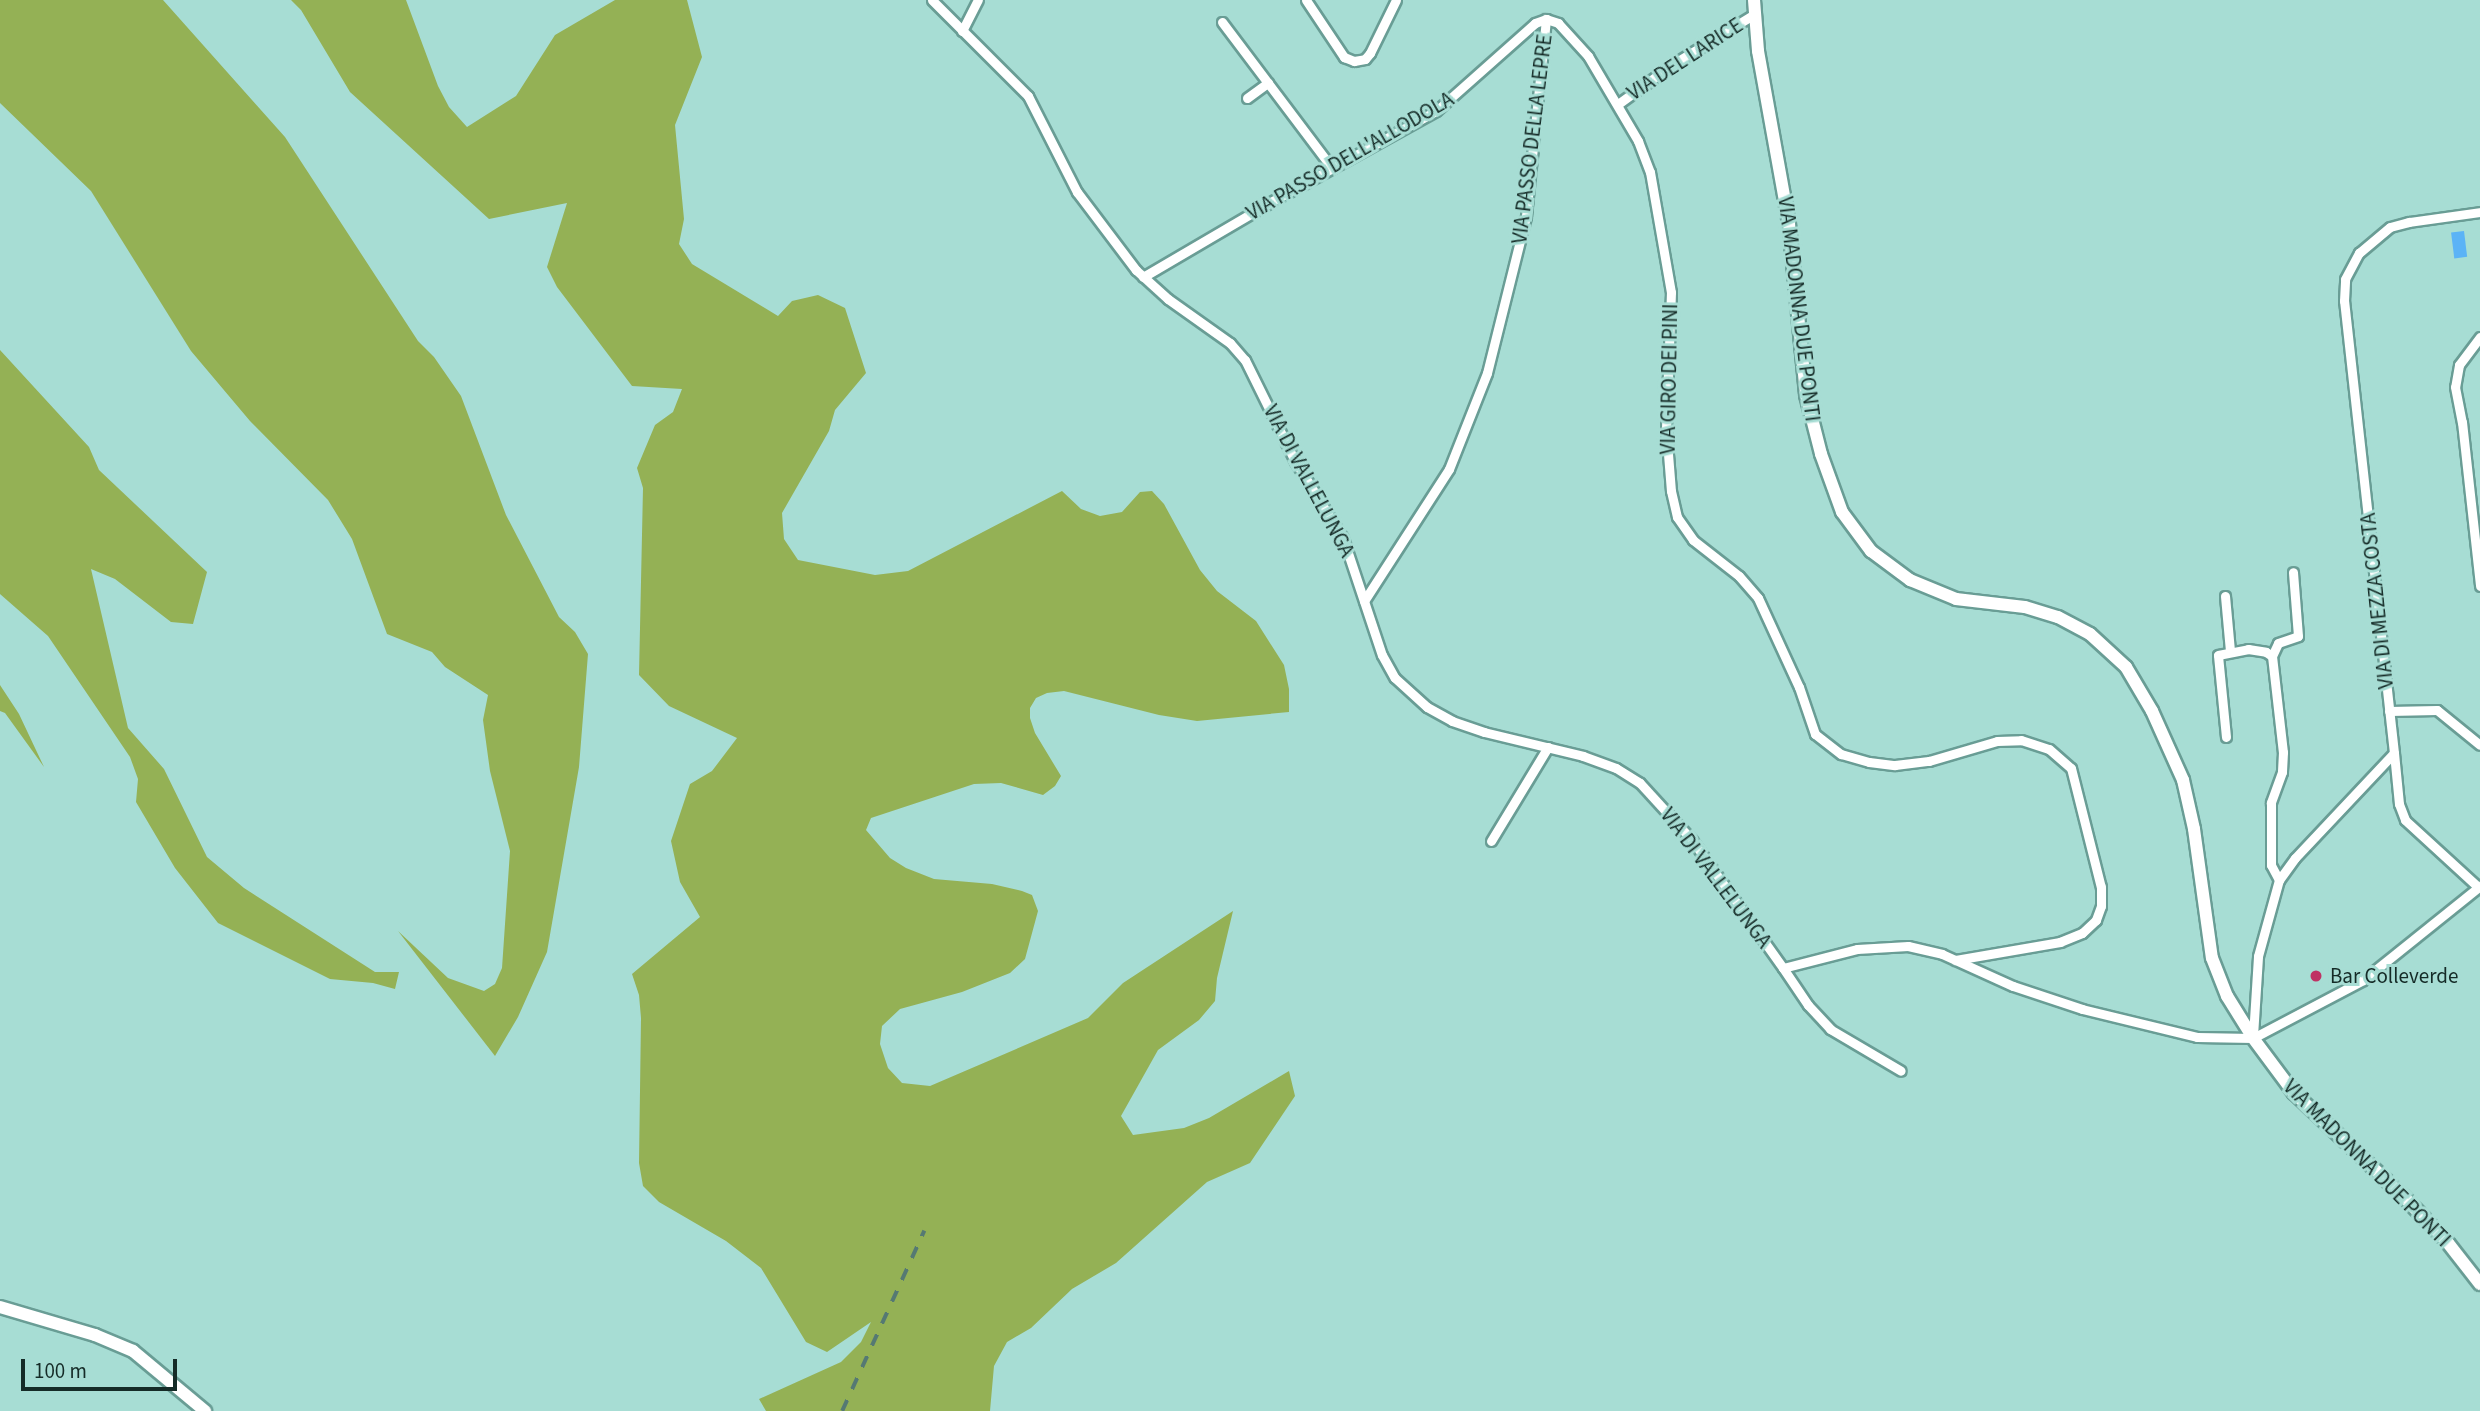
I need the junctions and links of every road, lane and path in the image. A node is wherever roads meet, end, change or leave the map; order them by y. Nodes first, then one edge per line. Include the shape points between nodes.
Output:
1 (932, 0) edge
2 (978, 0) edge
3 (1306, 0) edge
4 (1396, 0) edge
5 (1754, 0) edge
6 (1753, 15) junction
7 (1546, 19) junction
8 (1222, 22) dead end
9 (962, 32) junction
10 (1268, 83) junction
11 (1247, 98) dead end
12 (1618, 104) junction
13 (1332, 168) junction
14 (2480, 212) edge
15 (1143, 277) junction
16 (2480, 337) edge
17 (2293, 572) dead end
18 (2480, 586) edge
19 (2225, 596) dead end
20 (1364, 601) junction
21 (2231, 651) junction
22 (2272, 656) junction
23 (2389, 711) junction
24 (2226, 737) dead end
25 (2480, 745) edge
26 (1548, 747) junction
27 (2394, 753) junction
28 (1491, 841) dead end
29 (2279, 880) junction
30 (2479, 887) edge
31 (1955, 961) junction
32 (1783, 968) junction
33 (2253, 1038) junction
34 (1901, 1071) dead end
35 (2480, 1284) edge
36 (0, 1307) edge
37 (205, 1411) edge

1 - 9 street, VIA DI VALLELUNGA
2 - 9 street
3 - 4 street via 1344,57 1357,61 1370,53
5 - 6 main road, VIA MADONNA DUE PONTI
6 - 12 street, VIA DEL LARICE
6 - 33 main road, VIA MADONNA DUE PONTI via 1789,224 1807,395 1842,512 1871,551 1910,580 1956,599 2025,607 2058,617 2090,634 2126,667 2183,780 2212,958 2227,996
7 - 12 street, VIA GIRO DEI PINI via 1558,23 1586,53
7 - 13 street, VIA PASSO DELL'ALLODOLA via 1535,23 1444,106
7 - 20 street, VIA PASSO DELLA LEPRE via 1527,206 1487,373 1449,469
8 - 10 street
9 - 15 street, VIA DI VALLELUNGA via 1028,96 1077,192
10 - 11 street
10 - 13 street
12 - 31 street, VIA GIRO DEI PINI via 1650,172 1669,282 1672,312 1666,429 1677,517 1688,535 1739,576 1758,598 1800,687 1815,734 1841,754 1895,765 1929,761 1997,741 2027,741 2058,754 2073,773 2101,887 2096,920 2082,933 2060,942
13 - 15 street, VIA PASSO DELL'ALLODOLA
14 - 23 street, VIA DI MEZZA COSTA via 2390,228 2359,253 2344,285
15 - 20 street, VIA DI VALLELUNGA via 1239,352 1295,461 1343,538
16 - 18 street via 2459,365 2455,387
17 - 22 street via 2298,636 2278,643
19 - 21 street
20 - 26 street, VIA DI VALLELUNGA via 1390,670 1420,701 1469,728
21 - 22 street via 2253,649
21 - 24 street via 2219,654 2217,662
22 - 29 street via 2284,760 2271,803 2271,865
23 - 25 street via 2437,710
23 - 27 street, VIA DI MEZZA COSTA
26 - 28 street
26 - 32 street, VIA DI VALLELUNGA via 1616,768 1652,794 1692,840
27 - 29 street
27 - 30 street, VIA DI MEZZA COSTA via 2399,804 2406,821
29 - 33 street via 2258,956
30 - 33 street via 2363,980
31 - 32 street, VIA DI VALLELUNGA via 1927,950 1885,945
31 - 33 street, VIA DI VALLELUNGA via 2026,991 2093,1012 2197,1037
32 - 34 street via 1830,1029
33 - 35 main road, VIA MADONNA DUE PONTI via 2304,1105 2403,1196
36 - 37 main road via 133,1351

